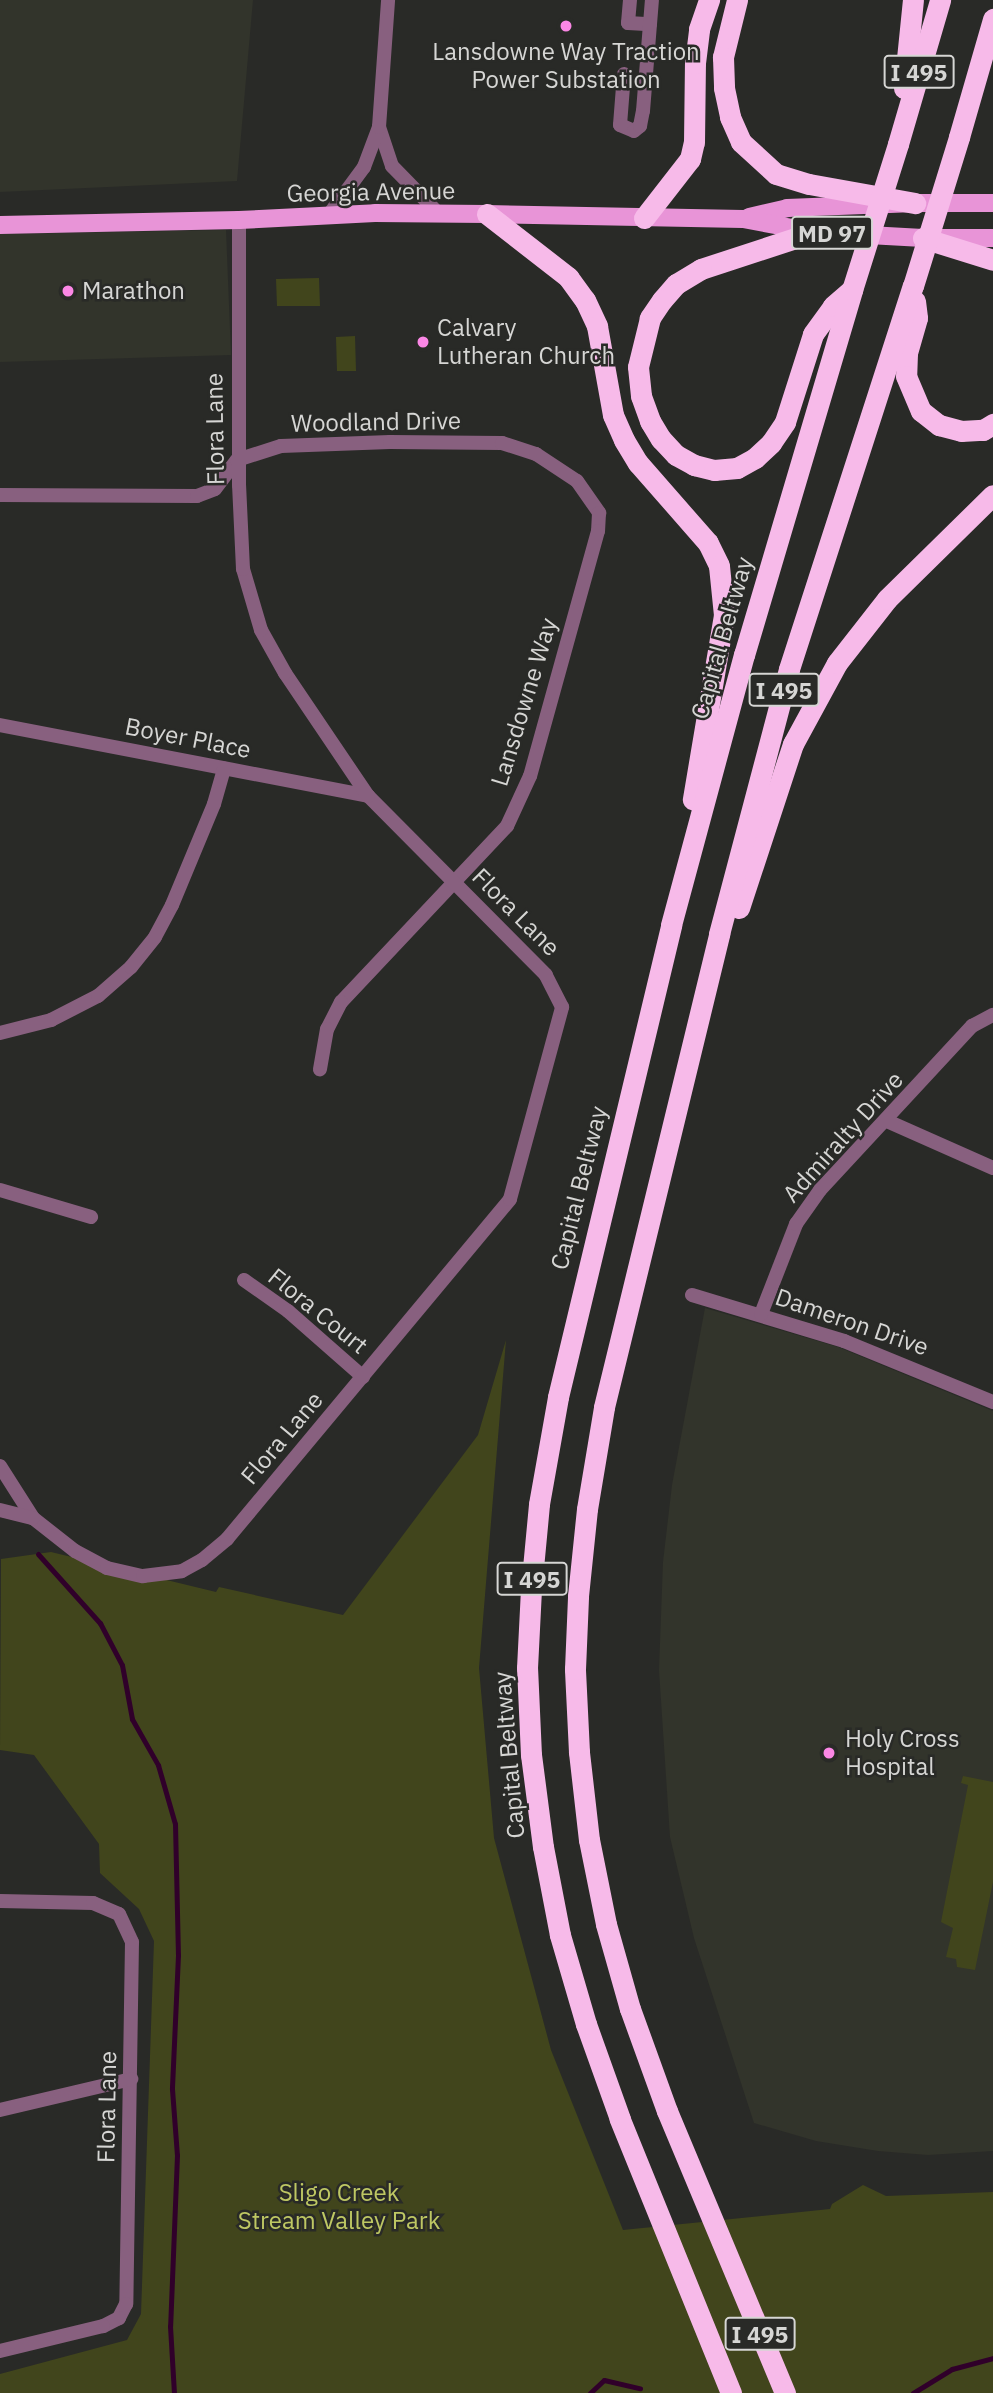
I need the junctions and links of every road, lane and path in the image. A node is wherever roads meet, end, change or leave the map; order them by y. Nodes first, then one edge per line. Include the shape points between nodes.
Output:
1 (388, 0) edge
2 (630, 0) edge
3 (652, 0) edge
4 (709, 0) edge
5 (737, 0) edge
6 (913, 0) edge
7 (940, 0) edge
8 (993, 19) edge
9 (650, 24) junction
10 (624, 74) dead end
11 (379, 127) junction
12 (898, 144) junction
13 (915, 203) junction
14 (993, 204) edge
15 (439, 214) junction
16 (487, 214) junction
17 (328, 216) junction
18 (644, 218) junction
19 (743, 219) junction
20 (239, 220) junction
21 (0, 225) edge
22 (814, 232) junction
23 (993, 237) edge
24 (923, 238) junction
25 (993, 260) edge
26 (913, 286) junction
27 (852, 290) junction
28 (993, 424) edge
29 (237, 460) junction
30 (586, 492) joint
31 (0, 495) edge
32 (993, 495) edge
33 (0, 725) edge
34 (224, 768) junction
35 (368, 796) junction
36 (456, 884) junction
37 (671, 925) junction
38 (993, 1015) edge
39 (0, 1033) edge
40 (320, 1069) dead end
41 (677, 1100) junction
42 (887, 1121) junction
43 (993, 1168) edge
44 (0, 1190) edge
45 (91, 1217) dead end
46 (244, 1280) dead end
47 (692, 1295) dead end
48 (761, 1314) junction
49 (363, 1377) junction
50 (993, 1402) edge
51 (0, 1466) edge
52 (0, 1510) edge
53 (33, 1518) junction
54 (0, 1901) edge
55 (131, 2078) junction
56 (0, 2110) edge
57 (0, 2351) edge
58 (732, 2393) edge
59 (785, 2393) edge

1 - 11 street
2 - 9 street via 628,23
3 - 9 street
4 - 18 highway via 695,62 690,159
5 - 13 highway via 723,57 730,117 741,142 776,174
6 - 12 highway
7 - 12 highway, Capital Beltway / I 495
8 - 26 highway, I 495, bridge
9 - 10 street via 643,111 634,131 620,125
11 - 15 street via 392,166
11 - 17 street via 364,167
12 - 27 highway, Capital Beltway / I 495, bridge
13 - 14 main road, Georgia Avenue / MD 97
13 - 19 main road, Georgia Avenue / MD 97 via 787,208
15 - 16 main road, Georgia Avenue / MD 97
15 - 17 main road, Georgia Avenue / MD 97
16 - 18 main road, Georgia Avenue / MD 97
16 - 37 highway via 568,277 585,300 597,326 613,415 624,440 638,463 708,543 719,566 724,615
17 - 20 main road, Georgia Avenue / MD 97
18 - 19 main road, Georgia Avenue / MD 97
19 - 22 main road, Georgia Avenue / MD 97
20 - 21 main road, Georgia Avenue / MD 97
20 - 29 street, Flora Lane
22 - 24 main road, Georgia Avenue / MD 97
22 - 27 highway via 701,269 676,284 662,300 650,318 638,367 641,396 661,439 685,460 714,470 737,468 755,458 785,422 813,334 833,306
23 - 24 main road, Georgia Avenue / MD 97
24 - 25 highway
26 - 28 highway via 917,318 906,376 920,411 939,425 961,431 983,430
26 - 41 highway, I 495 via 789,668
27 - 37 highway, Capital Beltway / I 495 via 748,642
29 - 30 street, Woodland Drive via 281,446 502,443 536,454
29 - 31 street via 215,489 197,496
29 - 35 street, Flora Lane via 243,569 261,630
30 - 36 street, Lansdowne Way via 599,513 598,531 530,776 508,826
32 - 41 highway via 887,599 812,704 793,744
33 - 34 street, Boyer Place
34 - 35 street, Boyer Place
34 - 39 street via 172,905 131,967 98,996 51,1020
35 - 36 street, Flora Lane
36 - 40 street, Lansdowne Way via 341,1002 327,1029
36 - 49 street, Flora Lane via 546,975 562,1007 510,1199
37 - 58 highway, Capital Beltway / I 495 via 558,1397 539,1504 527,1668 532,1768 560,1935 586,2024 662,2229
38 - 42 street, Admiralty Drive via 972,1026
41 - 59 highway, I 495 via 604,1407 587,1509 575,1669 589,1840 606,1924 639,2034
42 - 43 street
42 - 48 street, Admiralty Drive via 820,1190 796,1223
44 - 45 street
46 - 49 street, Flora Court via 288,1311
47 - 48 street, Dameron Drive
48 - 50 street, Dameron Drive via 844,1341
49 - 53 street, Flora Lane via 227,1539 182,1571 143,1576 107,1568 75,1551
51 - 53 street
52 - 53 street
54 - 55 street, Flora Lane via 93,1903 119,1914 132,1942
55 - 56 street
55 - 57 street, Flora Lane via 126,2304 119,2318 103,2326

